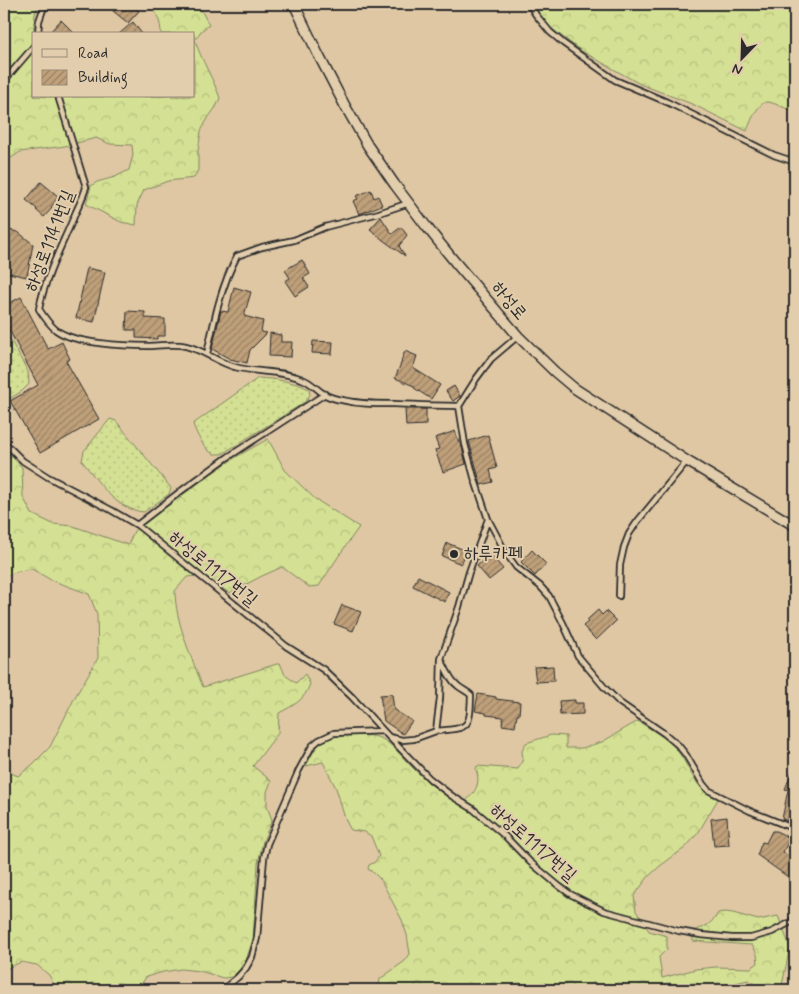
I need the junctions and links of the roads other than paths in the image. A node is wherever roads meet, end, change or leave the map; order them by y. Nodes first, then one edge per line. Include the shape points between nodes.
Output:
1 (44, 4) edge
2 (294, 4) edge
3 (529, 4) edge
4 (38, 32) edge
5 (32, 48) edge
6 (4, 81) edge
7 (59, 98) edge
8 (795, 162) edge
9 (408, 203) junction
10 (518, 336) junction
11 (206, 354) junction
12 (325, 394) junction
13 (459, 406) junction
14 (4, 442) edge
15 (687, 461) junction
16 (488, 519) junction
17 (136, 525) junction
18 (795, 526) edge
19 (619, 596) dead end
20 (441, 659) junction
21 (383, 731) junction
22 (436, 731) junction
23 (389, 738) junction
24 (795, 829) edge
25 (795, 918) edge
26 (222, 990) edge

1 - 4 lane
2 - 9 street, 하성로 via 368,146
3 - 8 lane via 550,32 615,80 767,152
5 - 6 lane
7 - 11 lane, 하성로1141번길 via 86,187 42,293 39,310 57,330 74,338 118,345 178,344
9 - 10 street, 하성로
9 - 11 lane via 237,256 230,268
10 - 13 lane via 487,364
10 - 15 street, 하성로 via 574,388
11 - 12 lane, 하성로1141번길 via 232,367 301,378
12 - 13 lane, 하성로1141번길 via 361,404
12 - 17 lane via 228,457
13 - 16 lane via 465,444
14 - 17 lane, 하성로1117번길 via 23,461 48,478
15 - 18 street, 하성로
15 - 19 lane via 629,534 620,565
16 - 20 lane
16 - 24 lane via 516,567 548,596 578,656 605,688 620,703 678,745 708,790
17 - 21 lane, 하성로1117번길 via 273,635 324,670
20 - 22 lane
20 - 22 lane via 451,679 471,695 471,710 463,727
21 - 23 lane, 하성로1117번길
21 - 26 lane via 334,732 312,746 267,844 252,957 238,977
22 - 23 lane via 414,739
23 - 25 lane, 하성로1117번길 via 430,779 473,809 559,886 604,911 679,931 732,938 751,938 772,932

